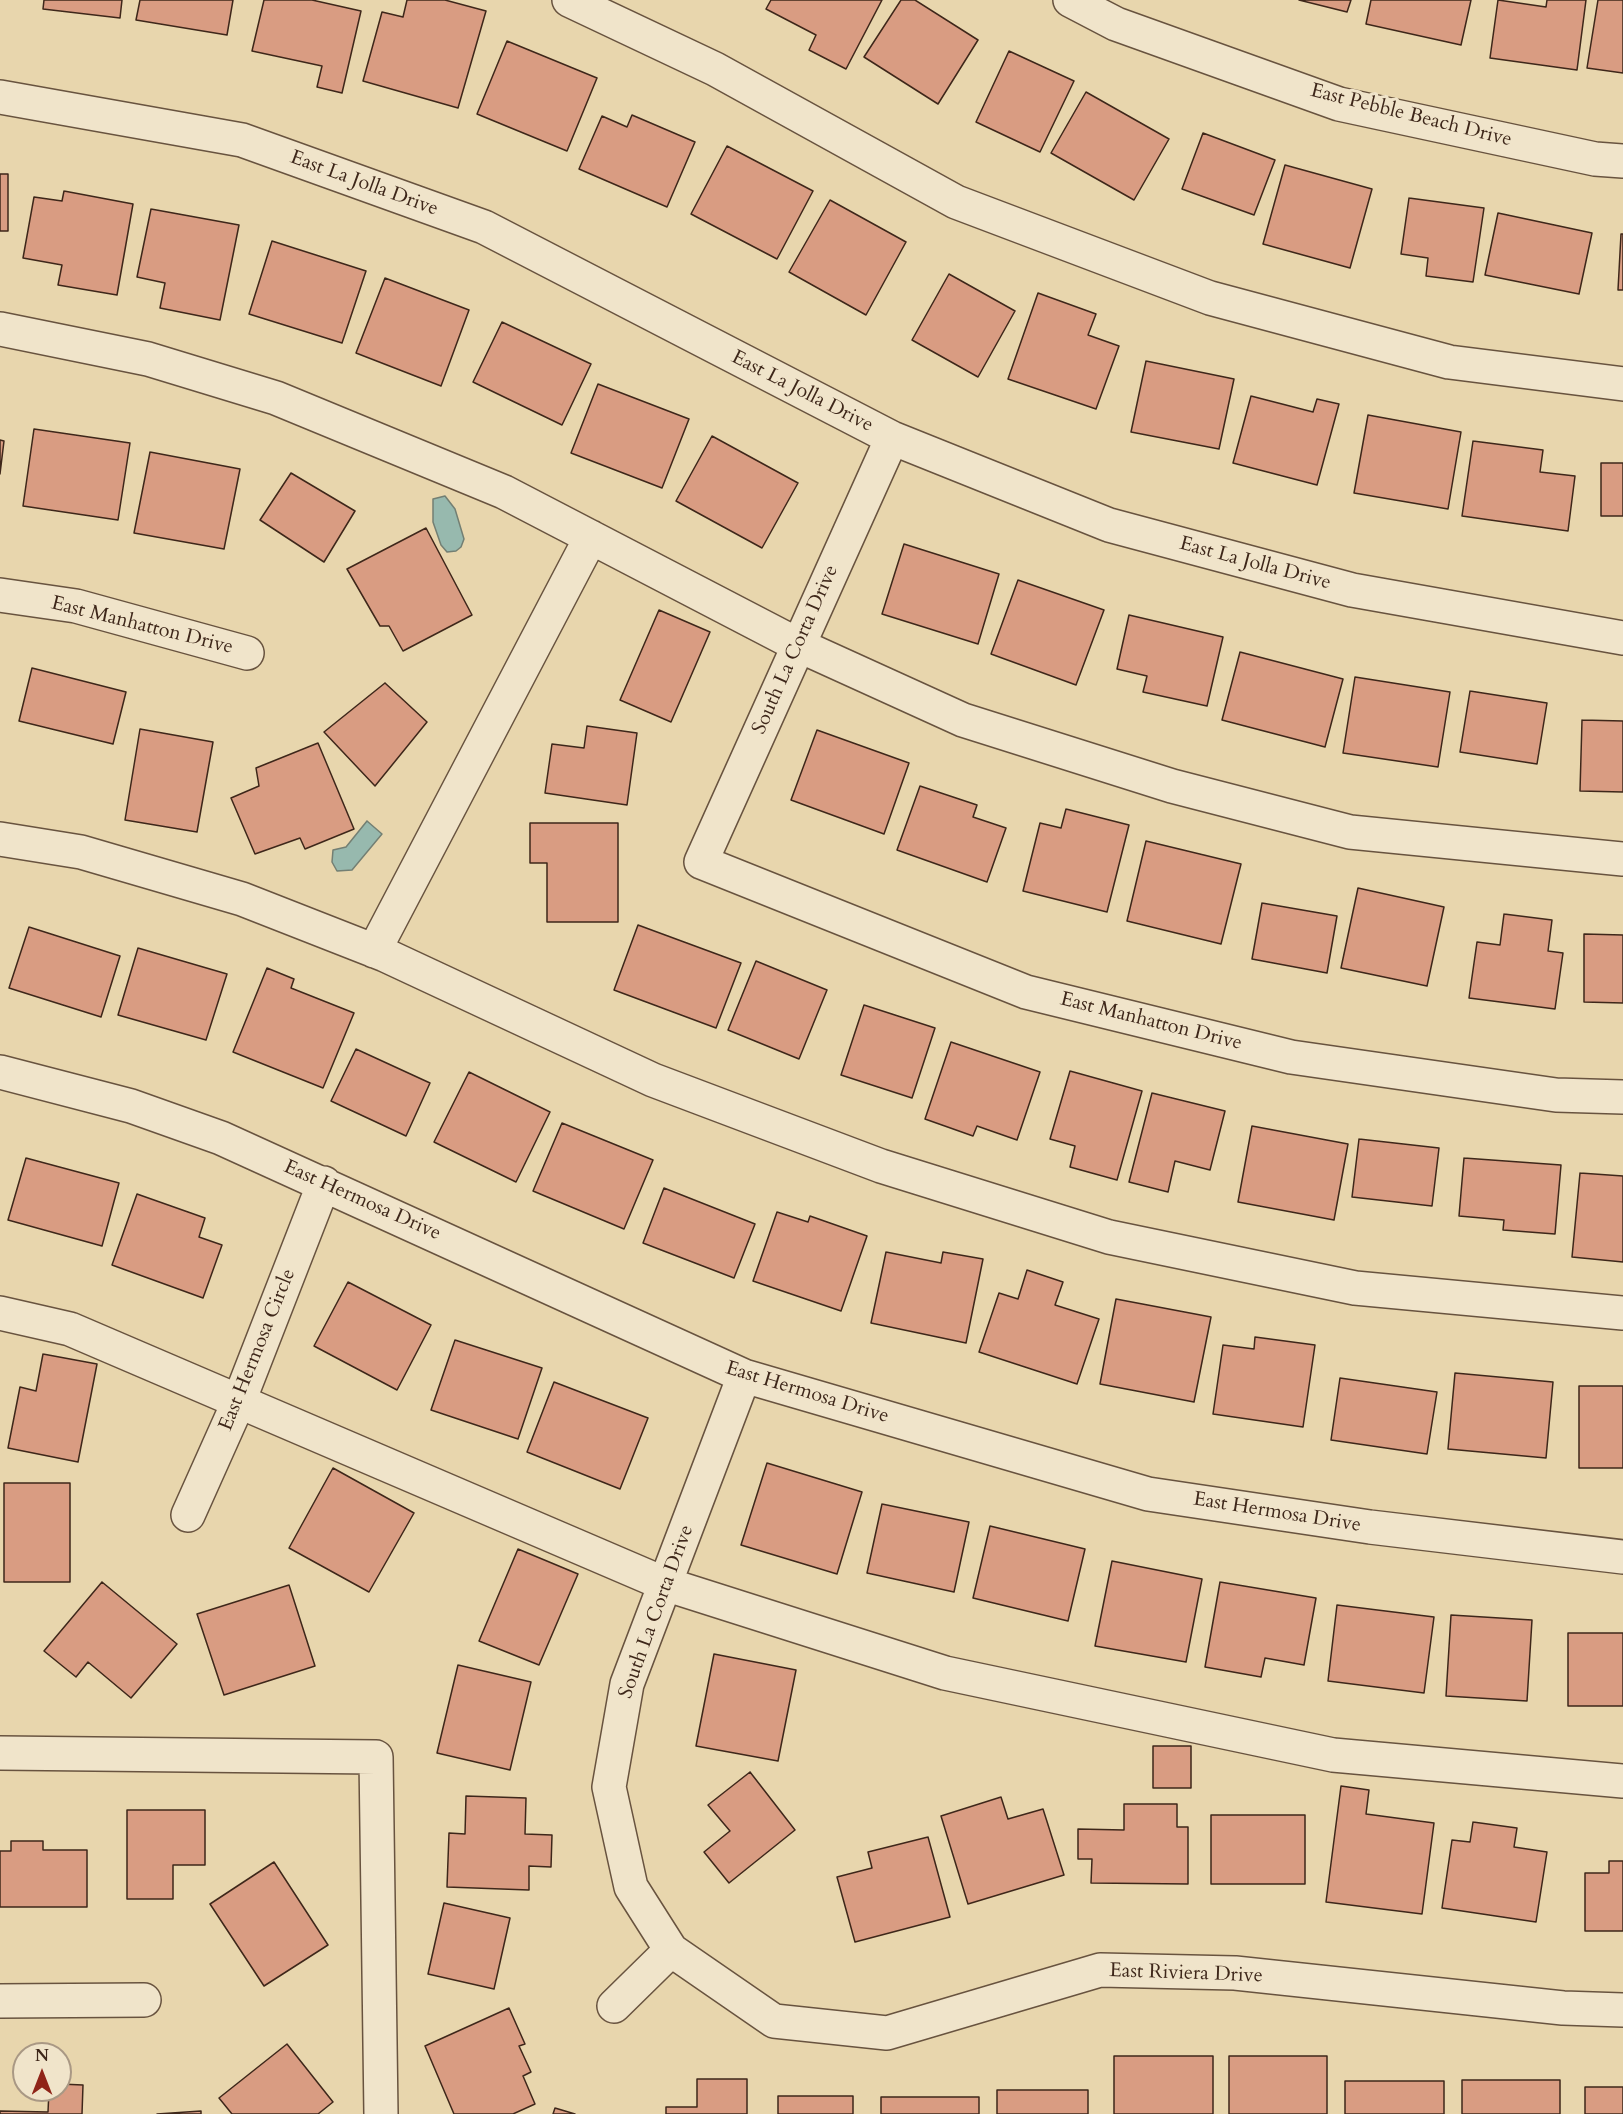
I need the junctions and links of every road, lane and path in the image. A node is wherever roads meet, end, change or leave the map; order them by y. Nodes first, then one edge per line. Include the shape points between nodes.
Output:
1 (569, 0) edge
2 (1070, 0) edge
3 (0, 97) edge
4 (1623, 161) edge
5 (0, 329) edge
6 (1623, 384) edge
7 (891, 438) junction
8 (591, 537) junction
9 (0, 595) edge
10 (1623, 638) edge
11 (798, 645) junction
12 (247, 653) dead end
13 (0, 839) edge
14 (1623, 859) edge
15 (701, 862) joint
16 (374, 951) junction
17 (0, 1072) edge
18 (1623, 1097) edge
19 (324, 1183) junction
20 (0, 1313) edge
21 (1623, 1313) edge
22 (744, 1377) junction
23 (239, 1401) junction
24 (188, 1515) dead end
25 (1623, 1557) edge
26 (665, 1584) junction
27 (0, 1753) edge
28 (1623, 1781) edge
29 (671, 1950) junction
30 (144, 2000) dead end
31 (0, 2001) edge
32 (614, 2006) dead end
33 (1623, 2010) edge
34 (381, 2114) edge

1 - 6 street via 715,69 956,202 1210,298 1449,362
2 - 4 street, East Pebble Beach Drive via 1116,24 1339,104 1595,159
3 - 7 street, East La Jolla Drive via 242,140 484,227
5 - 8 street via 148,359 276,398 504,492
7 - 10 street, East La Jolla Drive via 1120,528 1352,590
7 - 11 street, South La Corta Drive
8 - 11 street
8 - 16 street
9 - 12 street, East Manhatton Drive via 76,606
11 - 14 street via 963,720 1205,795 1350,832
11 - 15 street, South La Corta Drive
13 - 16 street via 81,852 242,899
15 - 18 street, East Manhatton Drive via 1026,992 1291,1057 1557,1095
16 - 21 street via 653,1080 881,1166 1109,1237 1354,1288
17 - 19 street, East Hermosa Drive via 131,1106 222,1138
19 - 22 street, East Hermosa Drive
19 - 23 street, East Hermosa Circle
20 - 23 street via 70,1329
22 - 25 street, East Hermosa Drive via 1148,1494 1370,1527
22 - 26 street, South La Corta Drive
23 - 24 street, East Hermosa Circle
23 - 26 street
26 - 28 street via 945,1673 1333,1755
26 - 29 street, South La Corta Drive via 627,1684 609,1787 631,1887
27 - 34 street via 376,1757
29 - 32 street
29 - 33 street, East Riviera Drive via 774,2021 887,2033 1100,1970 1235,1973 1563,2008
30 - 31 street

